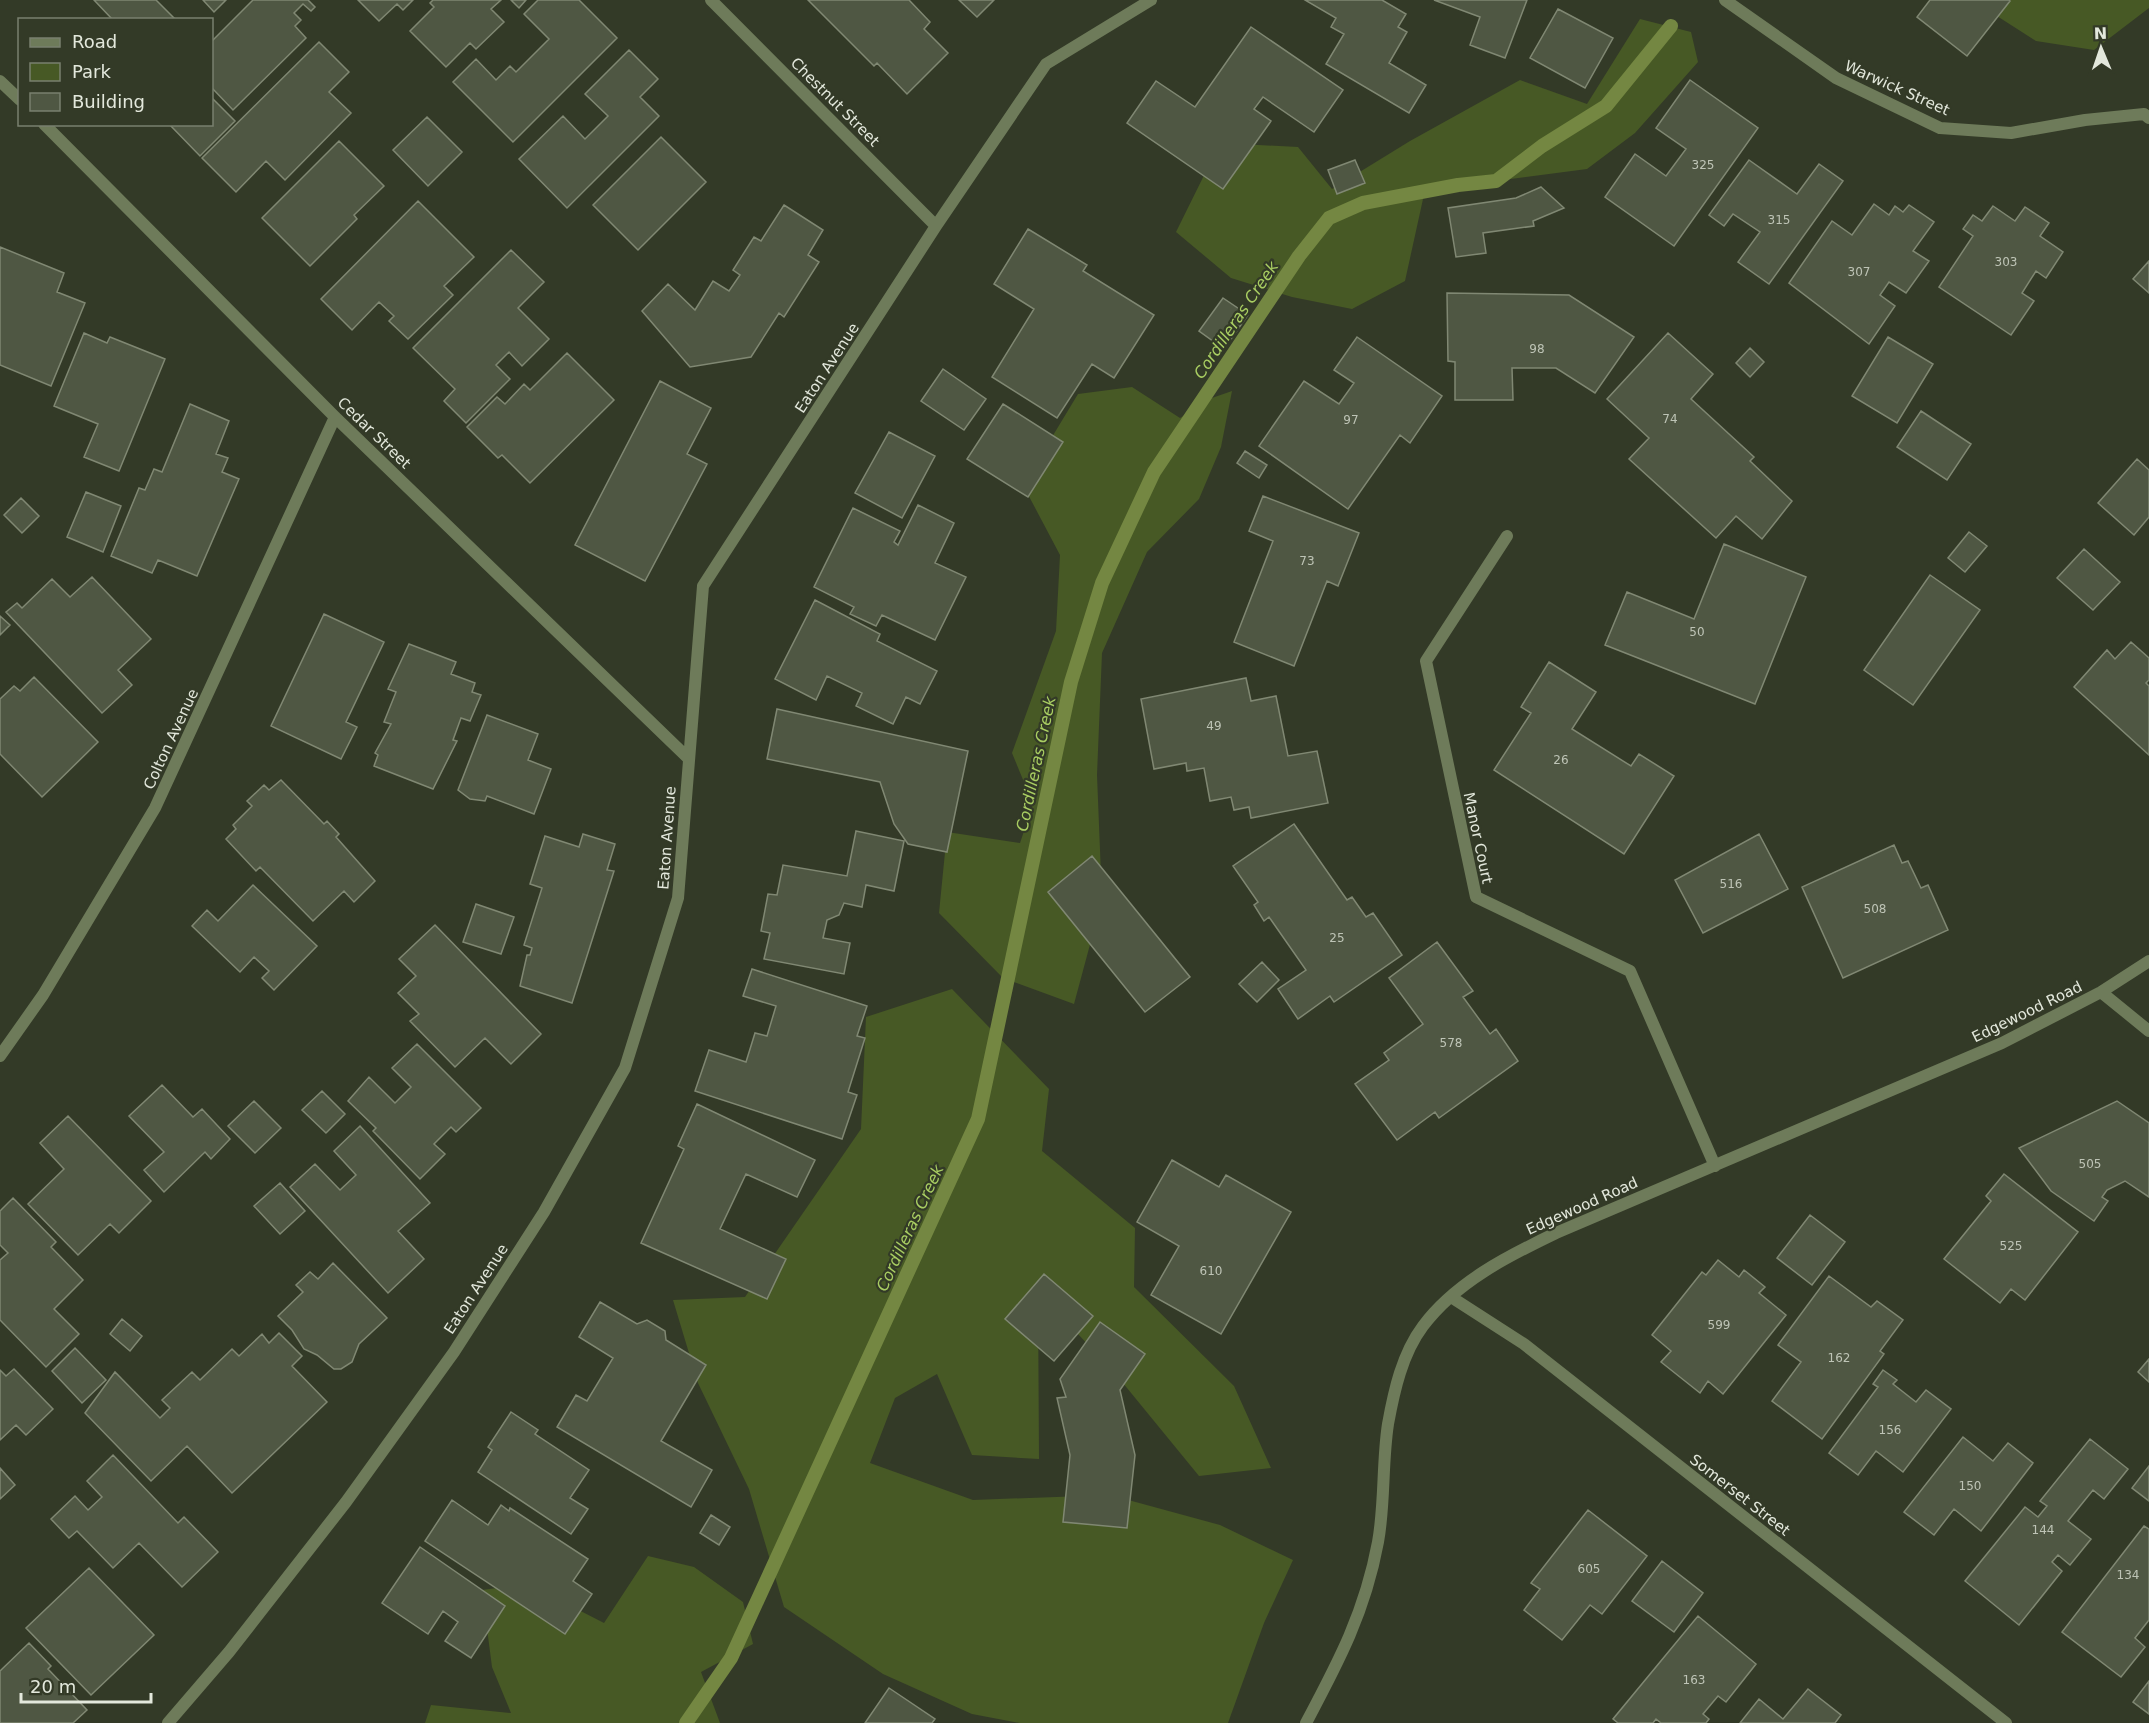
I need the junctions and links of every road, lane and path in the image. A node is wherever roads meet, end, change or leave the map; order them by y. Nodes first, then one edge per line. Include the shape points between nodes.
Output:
1 (711, 0) edge
2 (1151, 0) edge
3 (1725, 0) edge
4 (0, 81) edge
5 (18, 98) edge
6 (2147, 113) edge
7 (46, 126) edge
8 (936, 226) junction
9 (335, 417) junction
10 (1507, 536) dead end
11 (688, 758) junction
12 (2149, 961) edge
13 (2101, 992) junction
14 (2149, 1031) edge
15 (0, 1056) edge
16 (1715, 1166) junction
17 (1451, 1297) junction
18 (168, 1723) edge
19 (1306, 1723) edge
20 (2006, 1723) edge

1 - 8 street, Chestnut Street
2 - 8 street, Eaton Avenue via 1046,64
3 - 6 street, Warwick Street via 1836,78 1940,128 2011,133
4 - 5 street
7 - 9 street, Cedar Street
8 - 11 street, Eaton Avenue via 703,586
9 - 11 street, Cedar Street
9 - 15 street, Colton Avenue via 155,808 43,995
10 - 16 street, Manor Court via 1426,661 1476,897 1630,971
11 - 18 street, Eaton Avenue via 678,898 625,1068 544,1212 454,1352 346,1502
12 - 13 street, Edgewood Road
13 - 14 street
13 - 16 street, Edgewood Road via 2002,1043
16 - 17 street, Edgewood Road via 1499,1261
17 - 19 street, Edgewood Road via 1422,1327 1399,1373 1388,1425 1378,1540 1366,1597 1347,1647
17 - 20 street, Somerset Street via 1524,1344

